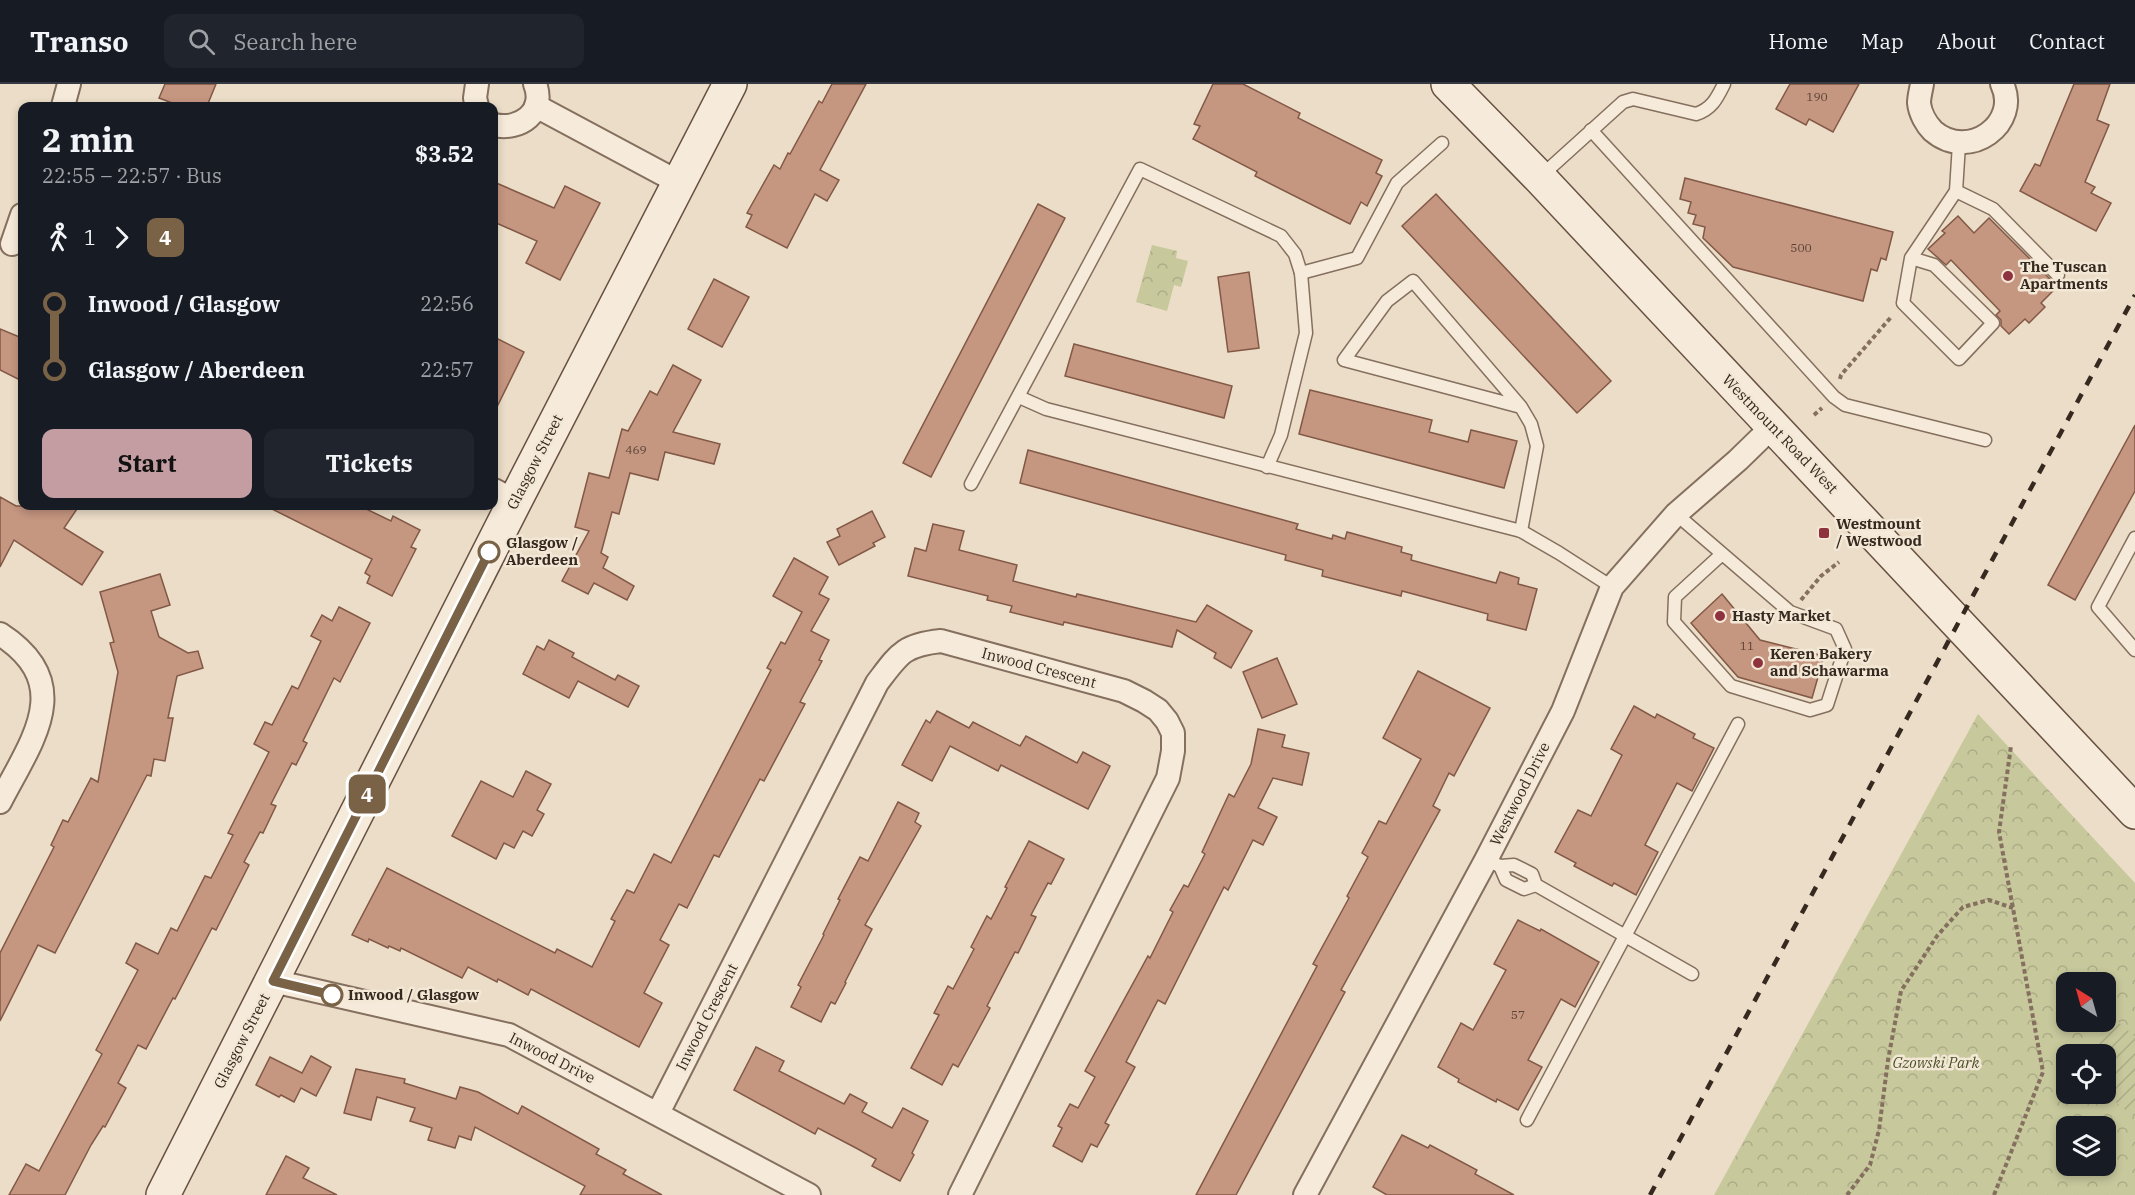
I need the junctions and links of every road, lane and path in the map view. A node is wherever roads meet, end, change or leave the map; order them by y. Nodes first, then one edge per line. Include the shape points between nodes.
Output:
1 (477, 84) edge
2 (730, 84) edge
3 (1448, 84) edge
4 (1724, 84) edge
5 (1922, 84) edge
6 (2002, 84) edge
7 (535, 95) edge
8 (476, 102) edge
9 (498, 126) edge
10 (1591, 130) junction
11 (1442, 143) dead end
12 (1959, 144) junction
13 (1539, 177) junction
14 (678, 182) junction
15 (1956, 191) junction
16 (18, 226) edge
17 (11, 245) edge
18 (1911, 258) junction
19 (1301, 273) junction
20 (2058, 275) dead end
21 (1903, 303) junction
22 (1018, 397) junction
23 (1834, 397) junction
24 (1521, 407) junction
25 (1773, 426) junction
26 (1985, 440) dead end
27 (1267, 466) junction
28 (971, 484) dead end
29 (504, 495) edge
30 (497, 510) edge
31 (1676, 514) junction
32 (1521, 531) junction
33 (2135, 538) edge
34 (1722, 554) junction
35 (1839, 562) dead end
36 (1612, 587) junction
37 (1790, 612) junction
38 (0, 634) edge
39 (2135, 650) edge
40 (1738, 724) dead end
41 (2011, 746) dead end
42 (0, 802) edge
43 (2135, 812) edge
44 (1493, 863) junction
45 (2013, 908) junction
46 (1625, 935) junction
47 (1692, 974) dead end
48 (273, 981) junction
49 (658, 1113) junction
50 (1527, 1120) dead end
51 (163, 1195) edge
52 (809, 1195) edge
53 (960, 1195) edge
54 (1305, 1195) edge
55 (1847, 1195) edge
56 (1994, 1195) edge

1 - 8 street
2 - 14 street, Glasgow Street
3 - 13 street, Westmount Road West
4 - 10 lane via 1714,103 1703,112 1696,114 1633,99 1618,106
5 - 12 street via 1919,104 1926,124 1943,139
6 - 12 street via 2006,93 2004,112 1994,129 1978,141
7 - 9 street via 527,120
7 - 14 street
10 - 13 lane
10 - 23 lane
11 - 19 lane via 1397,183 1357,258
12 - 15 lane
13 - 25 street, Westmount Road West
14 - 29 street, Glasgow Street
15 - 18 lane
15 - 20 lane via 1994,209
16 - 17 street
18 - 21 lane
18 - 21 lane via 1934,265 1993,323 1959,359
19 - 22 lane via 1295,254 1281,237 1140,169
19 - 27 lane via 1305,333 1281,435
21 - 23 path via 1841,375
22 - 27 lane via 1046,409
22 - 28 lane
23 - 26 lane via 1845,405
24 - 24 lane via 1366,366 1344,360 1387,301 1413,281
24 - 32 lane via 1537,446
25 - 31 street, Westwood Drive
25 - 43 street, Westmount Road West
27 - 32 lane
30 - 48 street, Glasgow Street
31 - 34 lane
31 - 36 street, Westwood Drive
32 - 36 lane
33 - 39 lane via 2098,607
34 - 37 lane
34 - 37 lane via 1675,597 1674,622 1731,686 1810,710 1827,705 1845,649 1836,629
35 - 37 path via 1821,576
36 - 44 street, Westwood Drive via 1563,711
38 - 42 street via 28,658 39,676 44,703 34,735
40 - 46 lane
41 - 45 path via 1999,832
44 - 46 lane via 1506,880 1524,889 1536,885
44 - 54 street, Westwood Drive
45 - 55 path via 1989,900 1963,907 1937,936 1901,991 1870,1165
45 - 56 path via 2043,1072
46 - 47 lane
46 - 50 lane
48 - 49 street, Inwood Drive via 509,1035
48 - 51 street, Glasgow Street
49 - 52 street, Inwood Drive
49 - 53 street, Inwood Crescent via 877,683 898,654 922,643 941,641 1124,691 1158,710 1167,721 1173,733 1168,778

